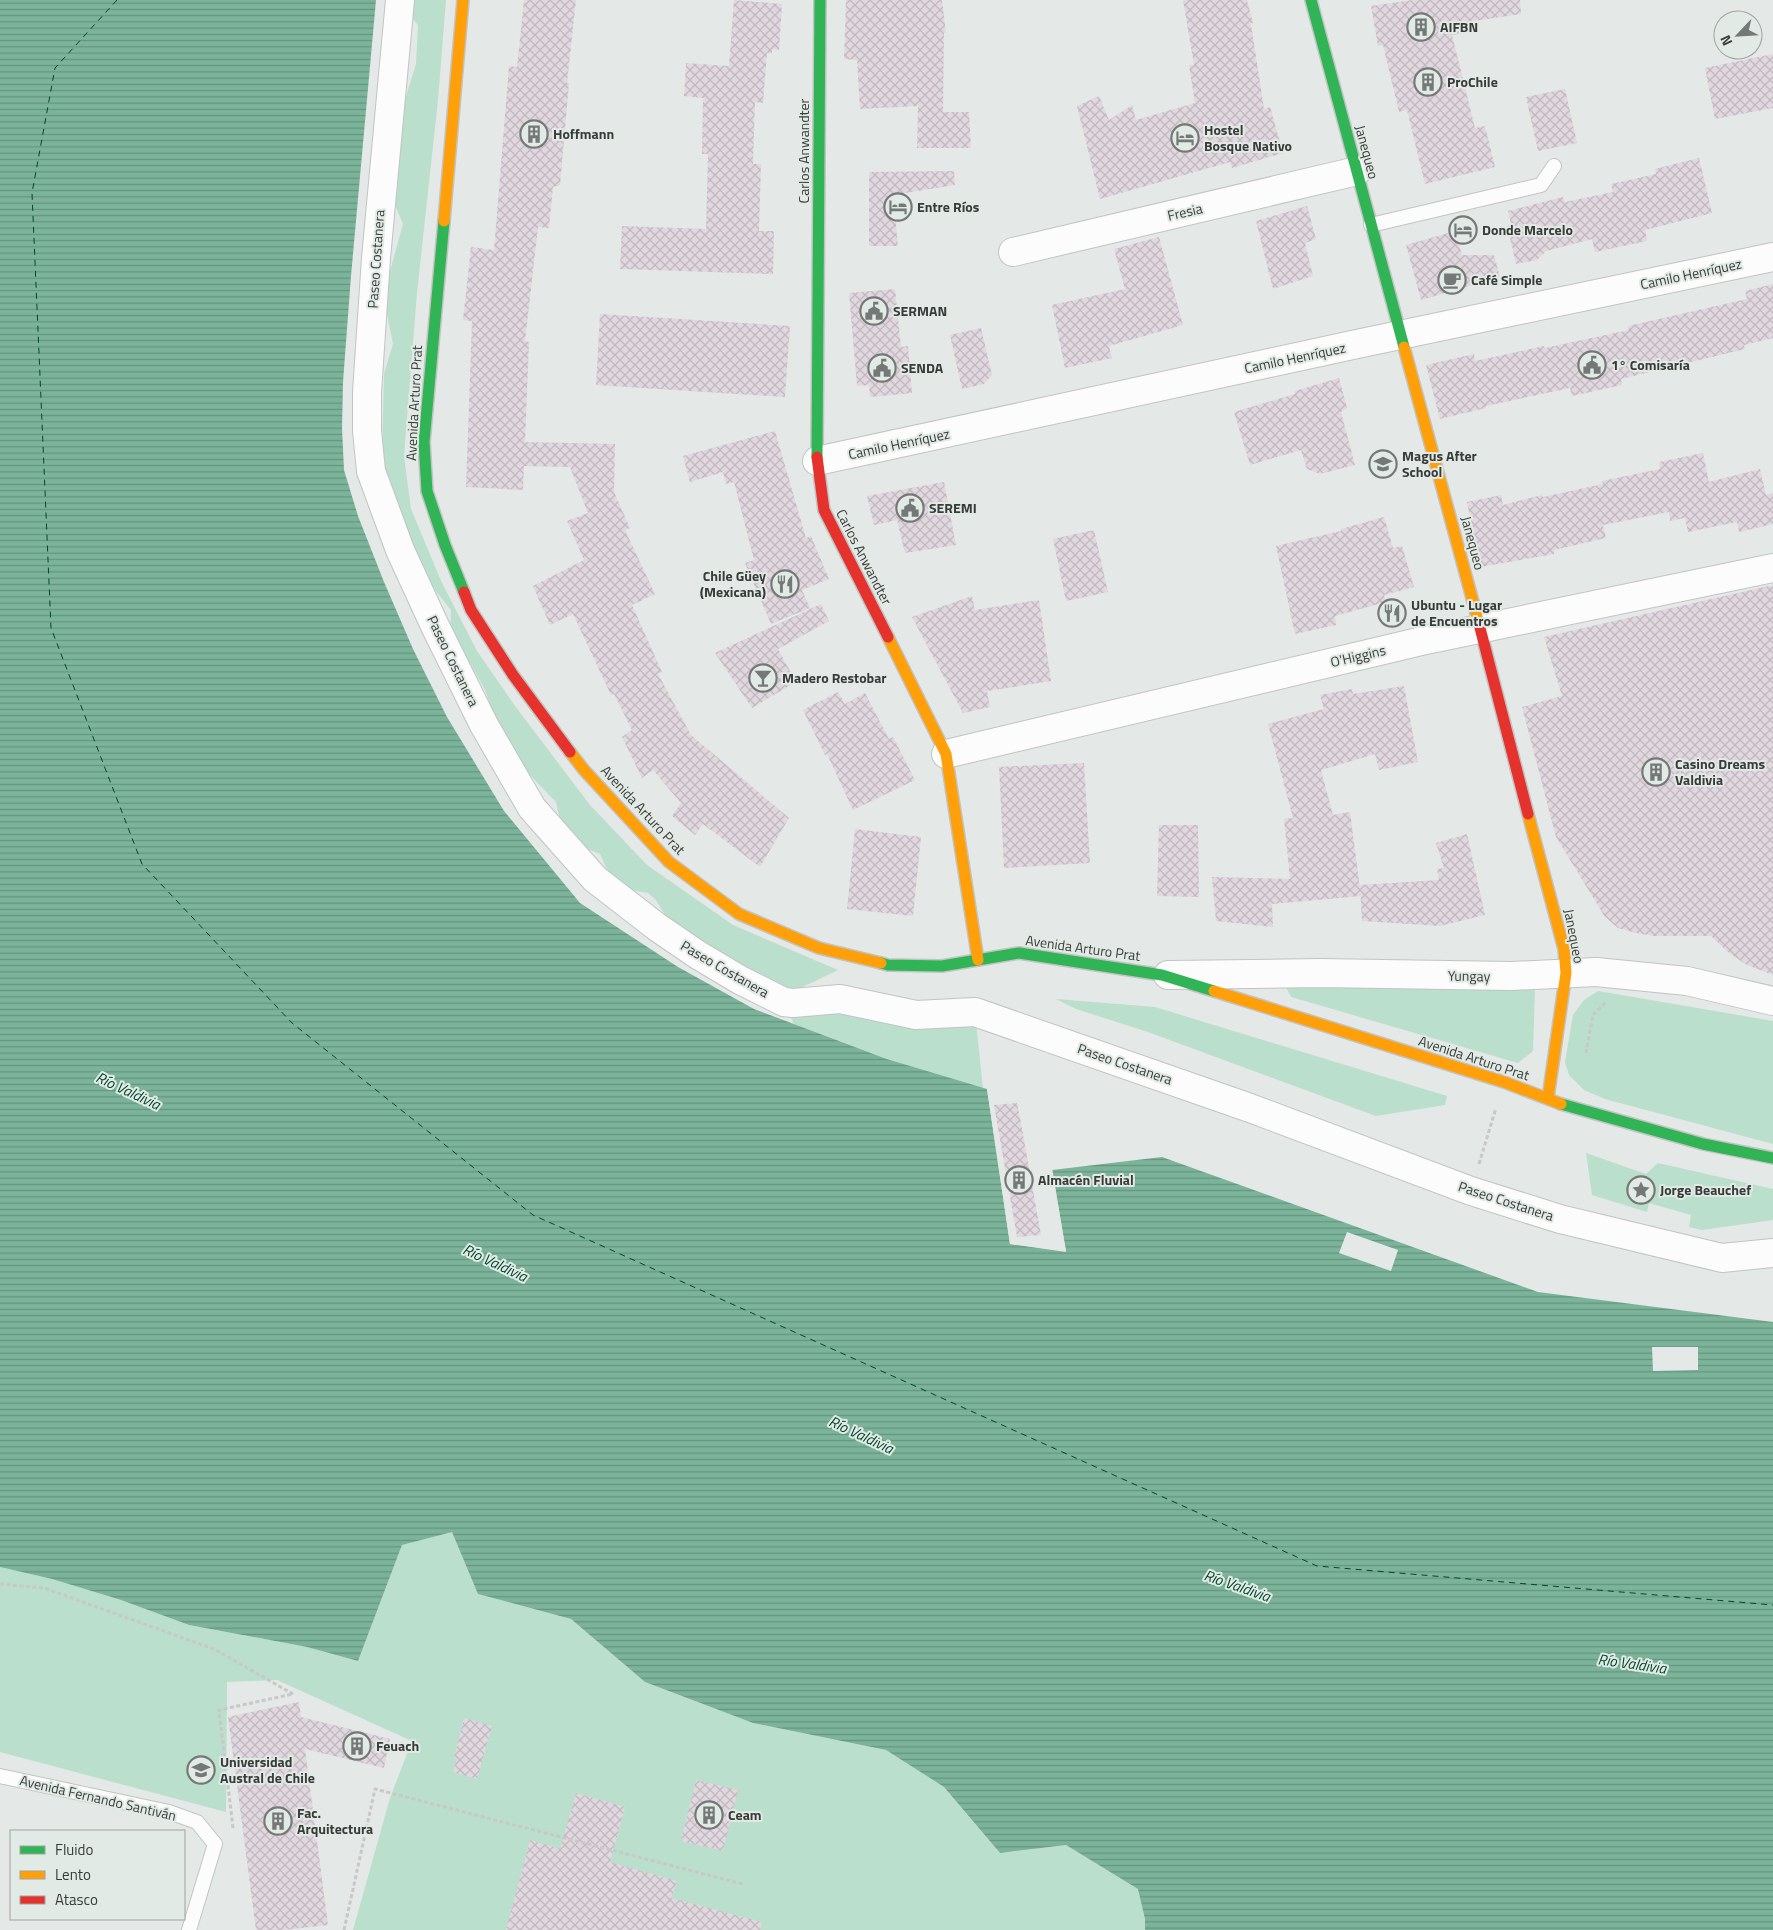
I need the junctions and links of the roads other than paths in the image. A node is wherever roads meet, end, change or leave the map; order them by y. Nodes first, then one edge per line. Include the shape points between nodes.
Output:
1 (400, 0) edge
2 (463, 0) edge
3 (820, 0) edge
4 (1311, 0) edge
5 (1554, 166) dead end
6 (1357, 171) junction
7 (1371, 225) junction
8 (1013, 252) dead end
9 (1773, 257) edge
10 (1400, 336) junction
11 (817, 461) junction
12 (1773, 568) edge
13 (1480, 629) junction
14 (946, 754) junction
15 (978, 960) junction
16 (1566, 973) junction
17 (1162, 975) junction
18 (1773, 1001) edge
19 (1548, 1098) junction
20 (1773, 1158) edge
21 (1773, 1253) edge
22 (0, 1776) edge
23 (189, 1930) edge

1 - 21 street, Paseo Costanera via 367,392 371,471 400,550 484,725 532,808 595,879 698,955 784,1002 840,999 916,1015 975,1012 1250,1108 1471,1191 1560,1219 1722,1258
2 - 15 street, Avenida Arturo Prat via 424,442 427,492 444,545 471,610 513,675 584,770 669,862 739,914 819,948 888,965 942,966
3 - 11 street, Carlos Anwandter
4 - 6 street, Janequeo
5 - 7 lane via 1541,185
6 - 7 street, Janequeo
6 - 8 street, Fresia
7 - 10 street, Janequeo
9 - 10 street, Camilo Henríquez
10 - 11 street, Camilo Henríquez
10 - 13 street, Janequeo
11 - 14 street, Carlos Anwandter via 824,510
12 - 13 street, O'Higgins
13 - 14 street, O'Higgins
13 - 16 street, Janequeo via 1564,949
14 - 15 street, Carlos Anwandter
15 - 17 street, Avenida Arturo Prat via 1019,953
16 - 17 street, Yungay via 1512,976
16 - 18 street, Yungay via 1596,972 1687,981
16 - 19 street, Janequeo
17 - 19 street, Avenida Arturo Prat
19 - 20 street, Avenida Arturo Prat via 1576,1109 1703,1144
22 - 23 lane, Avenida Fernando Santiván via 169,1812 197,1822 215,1844

